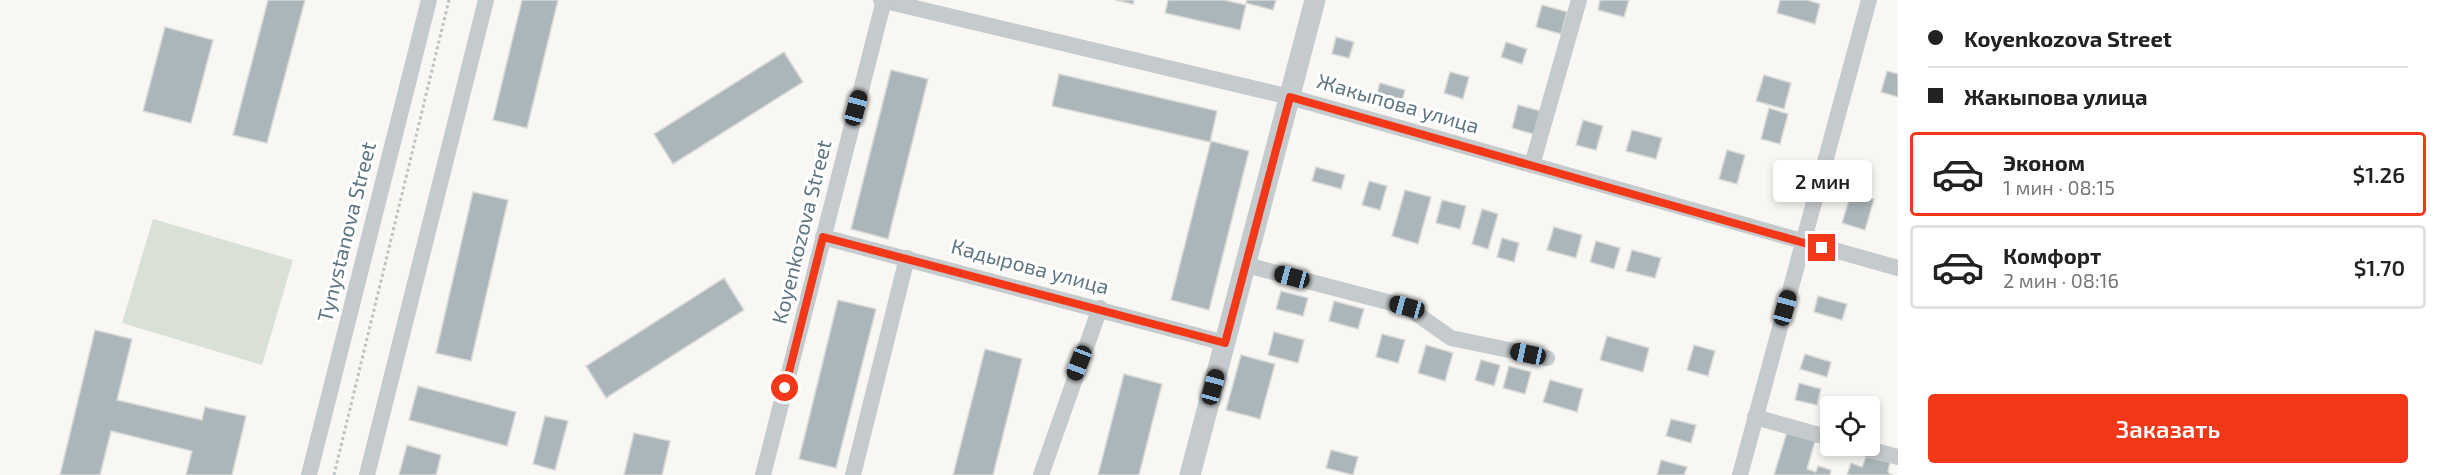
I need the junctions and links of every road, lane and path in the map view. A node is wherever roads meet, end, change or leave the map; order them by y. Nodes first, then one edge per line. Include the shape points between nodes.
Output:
1 (429, 0) edge
2 (449, 0) edge
3 (486, 0) edge
4 (883, 0) edge
5 (1315, 0) edge
6 (1579, 0) edge
7 (1869, 0) edge
8 (1290, 97) junction
9 (1532, 165) junction
10 (823, 237) junction
11 (1803, 243) junction
12 (907, 258) junction
13 (1246, 265) junction
14 (1898, 268) edge
15 (1100, 308) junction
16 (1225, 343) junction
17 (1547, 358) dead end
18 (1755, 417) junction
19 (1820, 435) edge
20 (1880, 452) edge
21 (1898, 457) edge
22 (309, 475) edge
23 (334, 475) edge
24 (367, 475) edge
25 (763, 475) edge
26 (853, 475) edge
27 (1041, 475) edge
28 (1190, 475) edge
29 (1740, 475) edge

1 - 22 street, Tynystanova Street
2 - 23 path
3 - 24 street
4 - 8 street, Жакыпова улица
4 - 10 street, Koyenkozova Street
5 - 8 street
6 - 9 street
7 - 11 street
8 - 9 street, Жакыпова улица
8 - 13 street
9 - 11 street, Жакыпова улица
10 - 12 street, Кадырова улица
10 - 25 street, Koyenkozova Street
11 - 14 street, Жакыпова улица
11 - 18 street
12 - 15 street, Кадырова улица
12 - 26 street
13 - 16 street
13 - 17 street via 1407,307 1451,338
15 - 16 street, Кадырова улица
15 - 27 street
16 - 28 street
18 - 19 street
18 - 29 street
20 - 21 street

